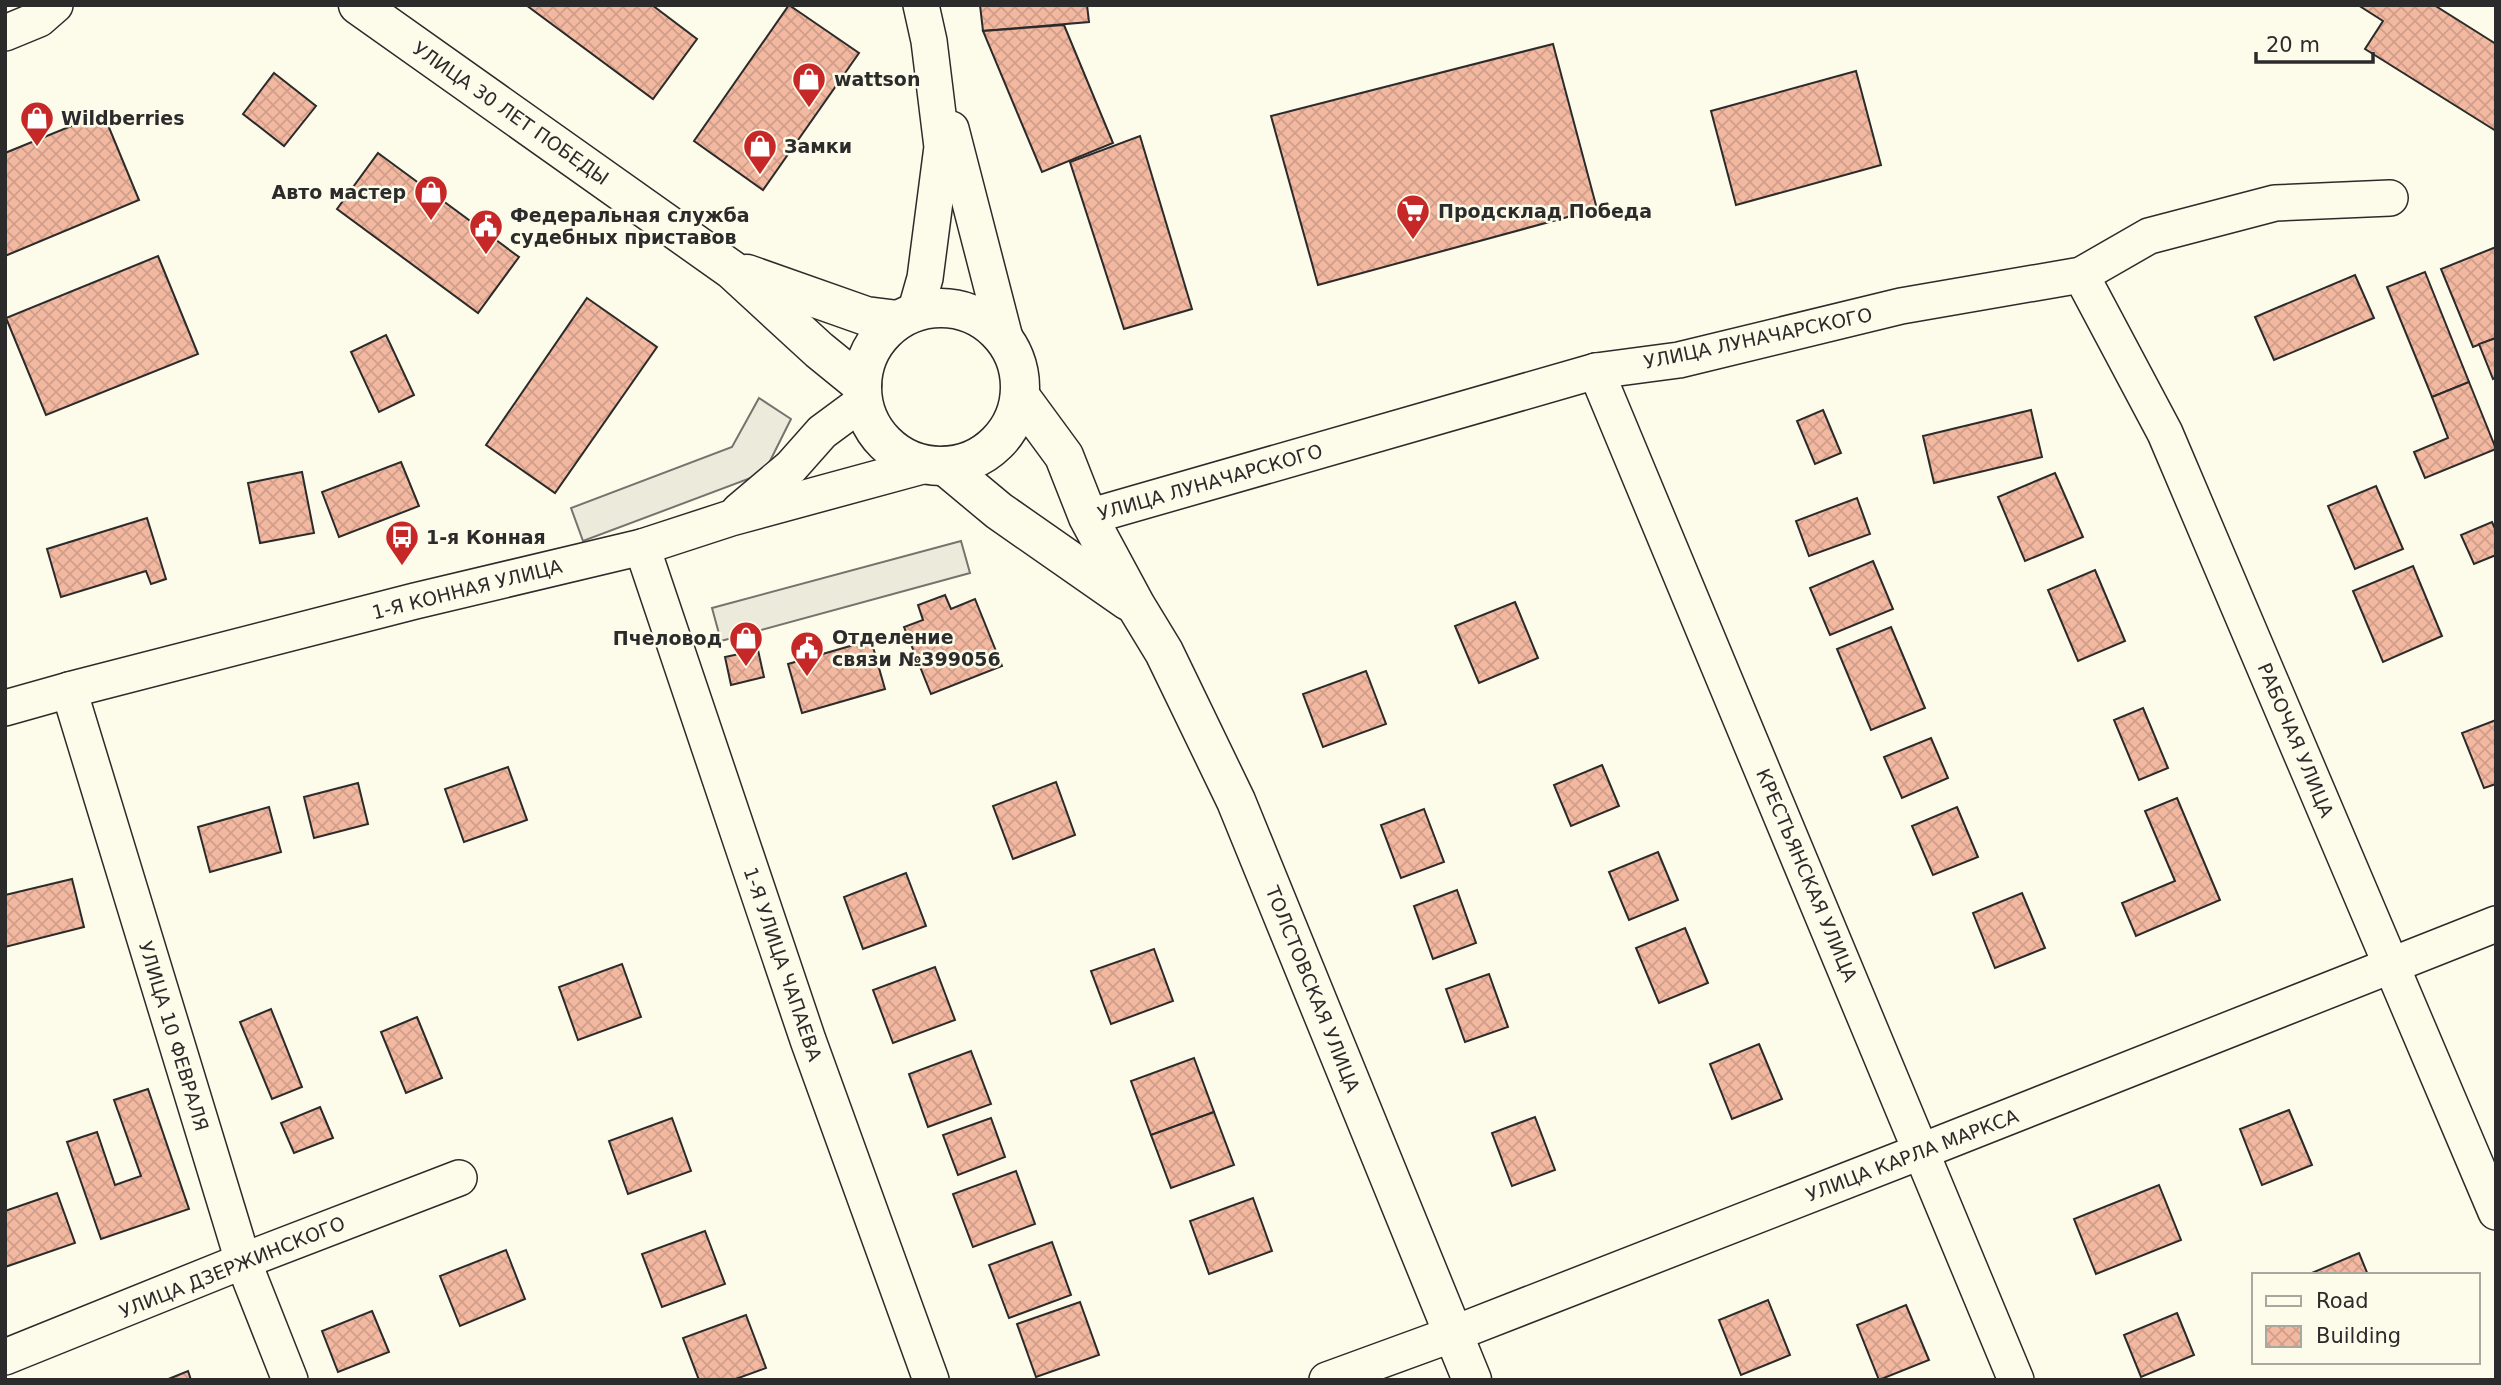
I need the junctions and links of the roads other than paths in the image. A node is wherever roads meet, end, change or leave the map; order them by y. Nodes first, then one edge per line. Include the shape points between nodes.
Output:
1 (55, 5) edge
2 (358, 5) edge
3 (921, 5) edge
4 (5, 33) edge
5 (929, 41) junction
6 (2390, 198) dead end
7 (732, 270) junction
8 (2081, 275) junction
9 (906, 316) junction
10 (1006, 342) junction
11 (1596, 371) junction
12 (863, 393) junction
13 (1020, 396) junction
14 (936, 466) junction
15 (1088, 517) junction
16 (731, 518) junction
17 (642, 547) junction
18 (1136, 606) junction
19 (69, 690) junction
20 (5, 708) edge
21 (2496, 925) edge
22 (2392, 966) junction
23 (1922, 1151) junction
24 (459, 1178) dead end
25 (2496, 1212) edge
26 (243, 1261) junction
27 (1453, 1334) junction
28 (5, 1357) edge
29 (290, 1380) edge
30 (931, 1380) edge
31 (1327, 1380) edge
32 (1472, 1380) edge
33 (2016, 1380) edge

1 - 4 street via 40,19
2 - 7 main road, УЛИЦА 30 ЛЕТ ПОБЕДЫ
3 - 5 street
5 - 9 street via 942,147 925,278
5 - 10 street
6 - 8 street, УЛИЦА ЛУНАЧАРСКОГО via 2275,203 2149,236
7 - 9 main road, УЛИЦА 30 ЛЕТ ПОБЕДЫ via 866,316
7 - 12 main road, УЛИЦА 30 ЛЕТ ПОБЕДЫ
8 - 11 street, УЛИЦА ЛУНАЧАРСКОГО via 1901,306 1679,359
8 - 22 street, РАБОЧАЯ УЛИЦА via 2165,433
9 - 10 main road, УЛИЦА 30 ЛЕТ ПОБЕДЫ via 940,308 965,312 988,323
9 - 12 main road via 880,337 873,349
10 - 13 main road, УЛИЦА 30 ЛЕТ ПОБЕДЫ via 1018,367
11 - 15 street, УЛИЦА ЛУНАЧАРСКОГО
11 - 23 street, КРЕСТЬЯНСКАЯ УЛИЦА
12 - 14 main road, УЛИЦА 30 ЛЕТ ПОБЕДЫ via 872,424 885,443 904,457
12 - 16 street via 791,467
13 - 14 main road, УЛИЦА 30 ЛЕТ ПОБЕДЫ via 1012,423 996,445 972,460
13 - 15 main road, УЛИЦА 30 ЛЕТ ПОБЕДЫ via 1064,456
14 - 16 street, 1-Я КОННАЯ УЛИЦА
14 - 18 main road, УЛИЦА 30 ЛЕТ ПОБЕДЫ
15 - 18 main road, УЛИЦА 30 ЛЕТ ПОБЕДЫ
16 - 17 street, 1-Я КОННАЯ УЛИЦА
17 - 19 street, 1-Я КОННАЯ УЛИЦА
17 - 30 street, 1-Я УЛИЦА ЧАПАЕВА via 808,1040
18 - 27 main road, ТОЛСТОВСКАЯ УЛИЦА via 1164,652 1236,801
19 - 20 street, 1-Я КОННАЯ УЛИЦА
19 - 26 street, УЛИЦА 10 ФЕВРАЛЯ
21 - 22 street, УЛИЦА КАРЛА МАРКСА
22 - 23 street, УЛИЦА КАРЛА МАРКСА
22 - 25 street, РАБОЧАЯ УЛИЦА
23 - 27 street, УЛИЦА КАРЛА МАРКСА
23 - 33 street, КРЕСТЬЯНСКАЯ УЛИЦА
24 - 26 street, УЛИЦА ДЗЕРЖИНСКОГО
26 - 28 street, УЛИЦА ДЗЕРЖИНСКОГО
26 - 29 street, УЛИЦА 10 ФЕВРАЛЯ
27 - 31 street, УЛИЦА КАРЛА МАРКСА
27 - 32 main road, ТОЛСТОВСКАЯ УЛИЦА

